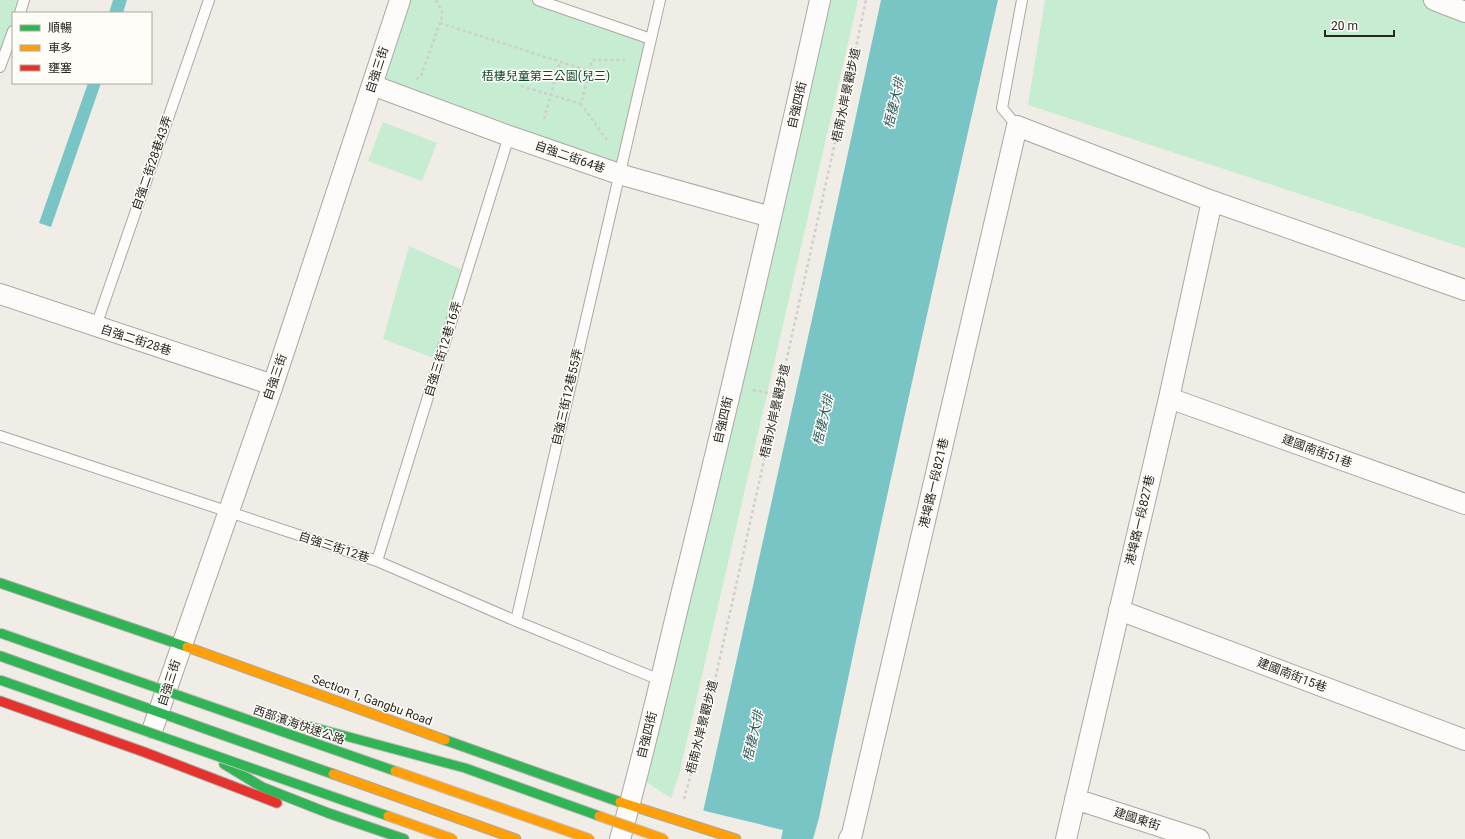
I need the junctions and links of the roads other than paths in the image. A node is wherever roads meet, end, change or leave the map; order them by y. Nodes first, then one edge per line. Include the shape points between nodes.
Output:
1 (24, 0) edge
2 (208, 0) edge
3 (400, 0) edge
4 (538, 0) edge
5 (660, 0) edge
6 (820, 0) edge
7 (1022, 0) edge
8 (1434, 0) edge
9 (20, 12) edge
10 (1465, 12) edge
11 (12, 34) edge
12 (651, 39) junction
13 (0, 67) edge
14 (372, 85) junction
15 (1017, 126) junction
16 (509, 136) junction
17 (619, 174) junction
18 (1212, 201) junction
19 (771, 217) junction
20 (1465, 290) edge
21 (0, 294) edge
22 (96, 326) junction
23 (273, 385) junction
24 (1169, 398) junction
25 (0, 436) edge
26 (1465, 504) edge
27 (229, 512) junction
28 (377, 561) junction
29 (0, 583) edge
30 (1119, 610) junction
31 (516, 620) junction
32 (0, 633) edge
33 (182, 644) junction
34 (0, 656) edge
35 (0, 680) edge
36 (660, 680) junction
37 (0, 701) edge
38 (217, 709) junction
39 (159, 713) junction
40 (276, 719) dead end
41 (290, 722) dead end
42 (1465, 740) edge
43 (144, 752) junction
44 (210, 754) junction
45 (1075, 800) junction
46 (630, 806) junction
47 (342, 828) dead end
48 (404, 839) edge
49 (453, 839) edge
50 (516, 839) edge
51 (590, 839) edge
52 (620, 839) edge
53 (664, 839) edge
54 (736, 839) edge
55 (849, 839) edge
56 (1066, 839) edge
57 (1199, 839) edge

1 - 9 lane
2 - 22 lane, 自強二街28巷43弄
3 - 14 street, 自強三街
4 - 12 lane
5 - 12 lane, 自強三街12巷55弄
6 - 19 street, 自強四街
7 - 15 lane via 1002,108
8 - 10 street
11 - 13 lane
12 - 17 lane, 自強三街12巷55弄
14 - 16 street, 自強二街64巷
14 - 23 street, 自強三街
15 - 18 street
15 - 55 street, 港埠路一段821巷
16 - 17 street, 自強二街64巷
16 - 28 lane, 自強三街12巷16弄
17 - 19 street, 自強二街64巷
17 - 31 lane, 自強三街12巷55弄
18 - 20 street
18 - 24 street, 港埠路一段827巷
19 - 36 street, 自強四街
21 - 22 street, 自強二街28巷
22 - 23 street, 自強二街28巷
23 - 27 street, 自強三街
24 - 26 street, 建國南街51巷
24 - 30 street, 港埠路一段827巷
25 - 27 lane, 自強三街12巷
27 - 28 lane, 自強三街12巷
27 - 33 street, 自強三街
28 - 31 lane, 自強三街12巷
29 - 33 main road, Section 1, Gangbu Road
30 - 42 street, 建國南街15巷
30 - 45 street, 港埠路一段827巷
31 - 36 lane, 自強三街12巷
32 - 38 main road, 西部濱海快速公路, bridge
33 - 39 street, 自強三街
33 - 46 main road, Section 1, Gangbu Road
34 - 39 main road
35 - 44 main road, bridge
36 - 46 street, 自強四街
37 - 43 main road
38 - 40 main road, bridge
38 - 51 main road, 西部濱海快速公路, bridge
39 - 43 street, 自強三街
39 - 50 main road
41 - 53 main road, bridge via 465,768
43 - 47 main road
44 - 48 main road, bridge via 262,788
44 - 49 main road, bridge
45 - 56 street, 港埠路一段827巷
45 - 57 street, 建國東街
46 - 52 street, 自強四街
46 - 54 main road, Section 1, Gangbu Road

